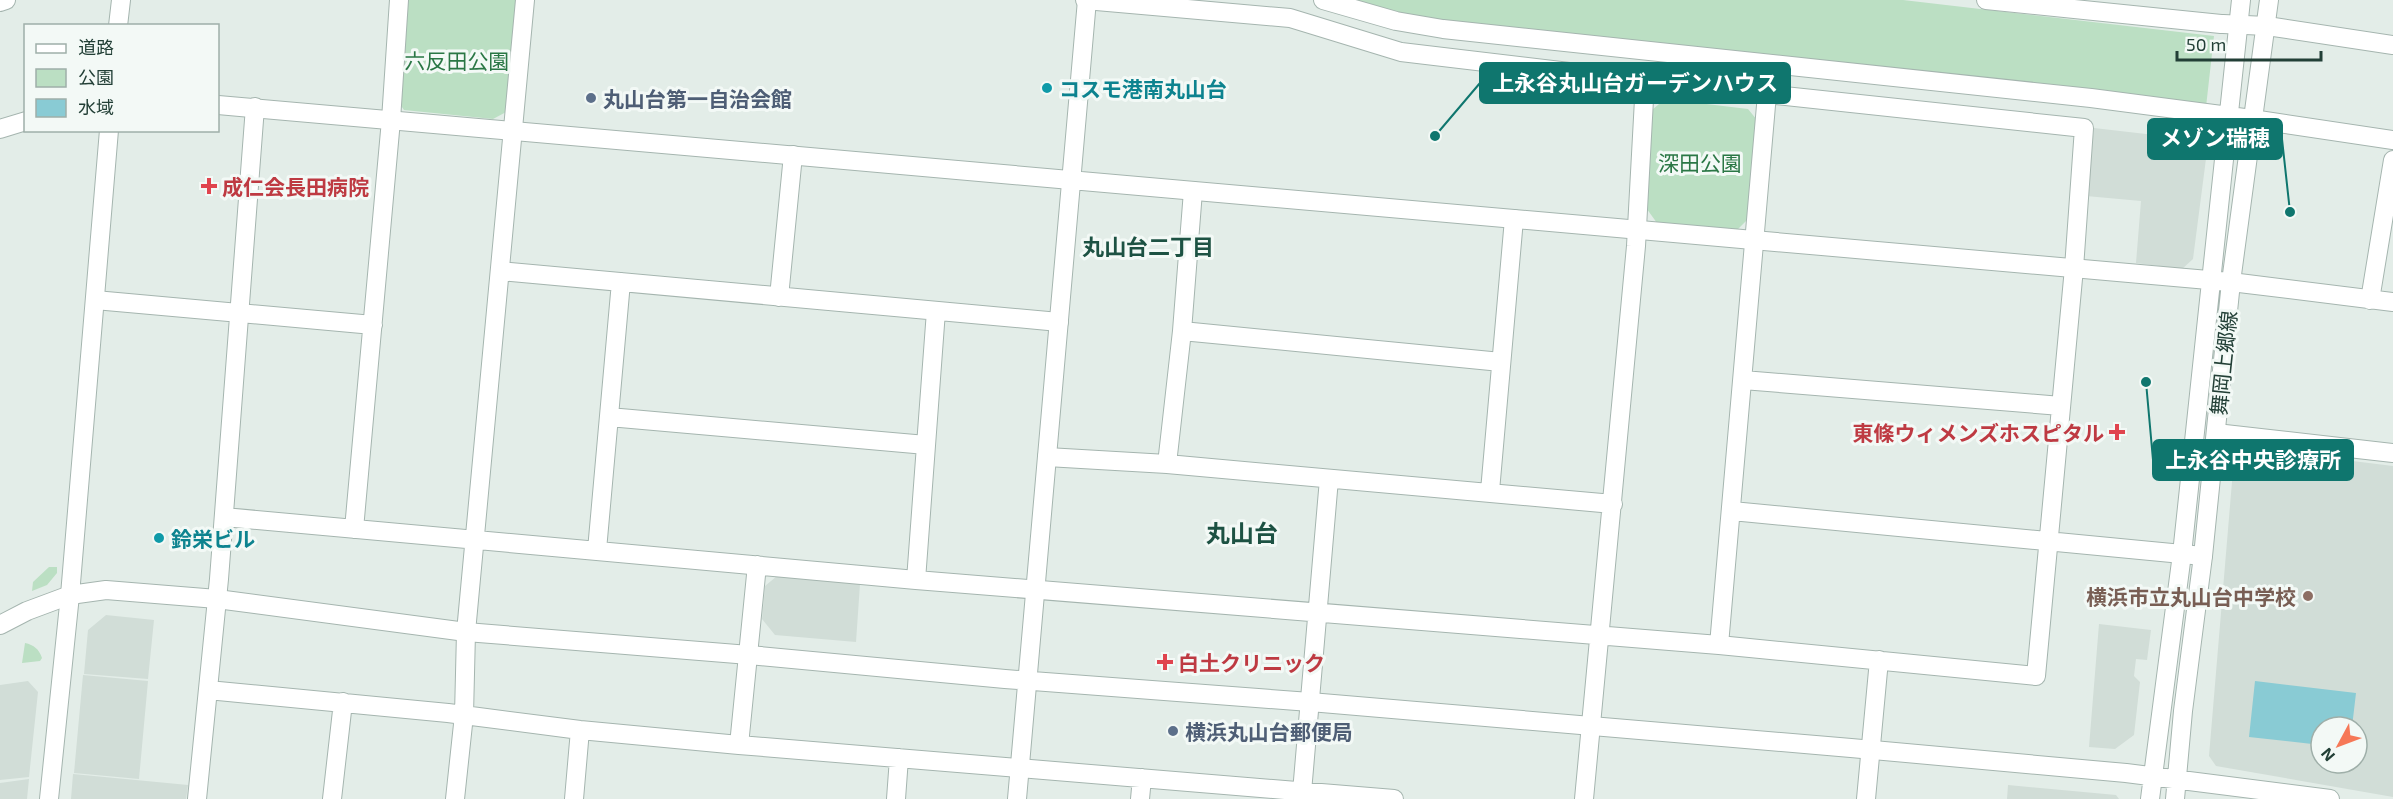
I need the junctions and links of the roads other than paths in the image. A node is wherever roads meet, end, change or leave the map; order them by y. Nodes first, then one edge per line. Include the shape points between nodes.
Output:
1 (6, 0) edge
2 (120, 0) edge
3 (399, 0) edge
4 (525, 0) edge
5 (1086, 0) edge
6 (1323, 0) edge
7 (1986, 0) edge
8 (2241, 0) edge
9 (2270, 0) edge
10 (0, 2) edge
11 (118, 24) edge
12 (2230, 24) junction
13 (2267, 26) junction
14 (2393, 45) edge
15 (1645, 81) junction
16 (1767, 94) junction
17 (219, 105) edge
18 (255, 107) junction
19 (2229, 116) junction
20 (2252, 119) junction
21 (392, 120) junction
22 (24, 122) edge
23 (0, 129) edge
24 (513, 130) junction
25 (109, 132) edge
26 (2393, 140) edge
27 (793, 155) junction
28 (2393, 160) edge
29 (1071, 180) junction
30 (1193, 191) junction
31 (1514, 219) junction
32 (1637, 231) junction
33 (1755, 240) junction
34 (2074, 268) junction
35 (500, 271) junction
36 (2210, 280) junction
37 (621, 282) junction
38 (2231, 282) junction
39 (779, 297) junction
40 (95, 300) junction
41 (2370, 300) junction
42 (2393, 302) edge
43 (936, 311) junction
44 (241, 314) junction
45 (1059, 322) junction
46 (373, 325) junction
47 (1182, 332) junction
48 (1500, 362) junction
49 (1743, 380) junction
50 (2061, 406) junction
51 (609, 417) junction
52 (2216, 433) junction
53 (926, 445) junction
54 (2393, 453) edge
55 (1047, 457) junction
56 (1167, 464) junction
57 (1329, 479) junction
58 (1490, 491) junction
59 (1613, 504) junction
60 (1732, 511) junction
61 (224, 517) junction
62 (354, 529) junction
63 (474, 541) junction
64 (2049, 541) junction
65 (597, 550) junction
66 (2182, 554) junction
67 (2203, 556) junction
68 (757, 565) junction
69 (916, 580) junction
70 (1035, 590) junction
71 (70, 595) junction
72 (217, 599) junction
73 (1317, 612) junction
74 (0, 625) edge
75 (466, 632) junction
76 (1601, 636) junction
77 (1719, 645) junction
78 (749, 655) junction
79 (1879, 660) junction
80 (1027, 681) junction
81 (208, 690) junction
82 (343, 702) junction
83 (1310, 702) junction
84 (464, 715) junction
85 (1590, 726) junction
86 (580, 730) junction
87 (739, 745) junction
88 (1870, 750) junction
89 (899, 758) junction
90 (1020, 768) junction
91 (2152, 776) junction
92 (1142, 778) junction
93 (2177, 779) junction
94 (1302, 792) junction
95 (49, 799) edge
96 (197, 799) edge
97 (332, 799) edge
98 (455, 799) edge
99 (574, 799) edge
100 (896, 799) edge
101 (1017, 799) edge
102 (1140, 799) edge
103 (1394, 799) edge
104 (1584, 799) edge
105 (1866, 799) edge
106 (2150, 799) edge
107 (2175, 799) edge
108 (2330, 799) edge

1 - 10 street
2 - 11 street
3 - 21 street
4 - 24 street
5 - 15 street via 1290,18 1401,52
5 - 29 street
6 - 19 street via 1396,21 1443,29
7 - 12 street
8 - 12 street, 舞岡上郷線
9 - 13 street, 舞岡上郷線
12 - 13 street
12 - 19 street, 舞岡上郷線
13 - 14 street
13 - 20 street, 舞岡上郷線
15 - 16 street
15 - 32 street
16 - 33 street
16 - 34 street via 2084,128
17 - 18 street
18 - 21 street
18 - 44 street
19 - 20 street
19 - 36 street, 舞岡上郷線
20 - 26 street
20 - 38 street, 舞岡上郷線
21 - 24 street
21 - 46 street
22 - 23 street
24 - 27 street
24 - 35 street
25 - 40 street
27 - 29 street
27 - 39 street
28 - 41 street
29 - 30 street
29 - 45 street
30 - 31 street
30 - 47 street
31 - 32 street
31 - 48 street
32 - 33 street
32 - 59 street
33 - 34 street
33 - 49 street
34 - 36 street
34 - 50 street
35 - 37 street
35 - 63 street
36 - 38 street
36 - 66 street, 舞岡上郷線
37 - 39 street
37 - 51 street
38 - 41 street
38 - 52 street, 舞岡上郷線
39 - 43 street
40 - 44 street
40 - 71 street
41 - 42 street
43 - 45 street
43 - 53 street
44 - 46 street
44 - 61 street
45 - 55 street
46 - 62 street
47 - 48 street
47 - 56 street
48 - 58 street
49 - 50 street
49 - 60 street
50 - 64 street
51 - 53 street
51 - 65 street
52 - 54 street
52 - 67 street, 舞岡上郷線
53 - 69 street
55 - 56 street
55 - 70 street
56 - 57 street
57 - 58 street
57 - 73 street
58 - 59 street
59 - 76 street
60 - 64 street
60 - 77 street
61 - 62 street
61 - 72 street
62 - 63 street
63 - 65 street
63 - 75 street
64 - 66 street
64 - 79 street via 2036,676
65 - 68 street
66 - 67 street
66 - 91 street, 舞岡上郷線
67 - 93 street, 舞岡上郷線
68 - 69 street
68 - 78 street
69 - 70 street
70 - 73 street
70 - 80 street
71 - 72 street via 106,590
71 - 74 street
71 - 95 street
72 - 75 street
72 - 81 street
73 - 76 street
73 - 83 street
75 - 78 street
75 - 84 street
76 - 77 street
76 - 85 street
77 - 79 street
78 - 80 street
78 - 87 street
79 - 88 street
80 - 83 street
80 - 90 street
81 - 82 street
81 - 96 street
82 - 84 street
82 - 97 street
83 - 85 street
83 - 94 street
84 - 86 street
84 - 98 street
85 - 88 street
85 - 104 street
86 - 87 street
86 - 99 street
87 - 89 street
88 - 91 street
88 - 105 street
89 - 90 street
89 - 100 street
90 - 92 street
90 - 101 street
91 - 93 street
91 - 106 street, 舞岡上郷線
92 - 94 street
92 - 102 street
93 - 107 street, 舞岡上郷線
93 - 108 street
94 - 103 street

